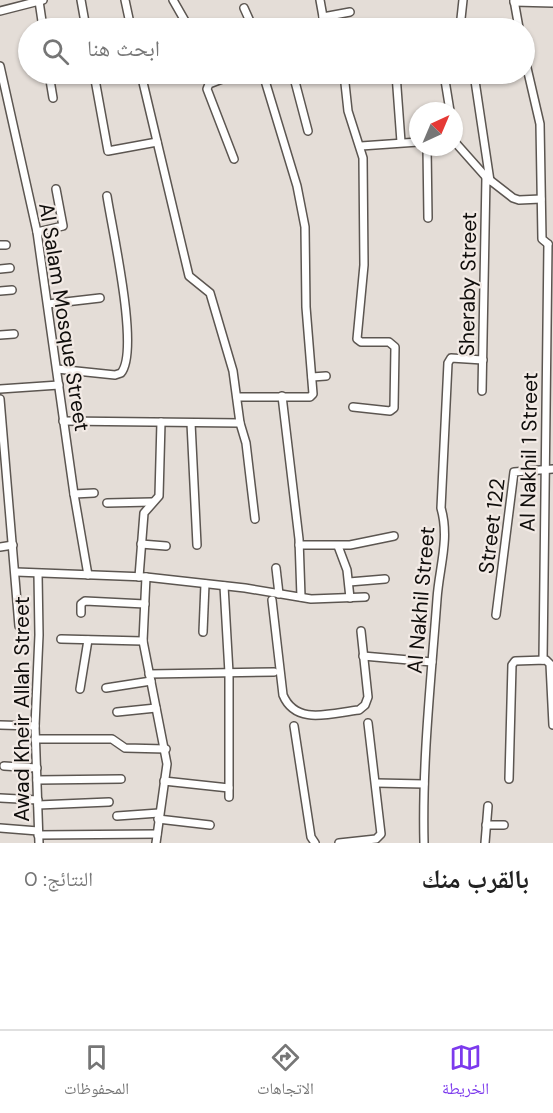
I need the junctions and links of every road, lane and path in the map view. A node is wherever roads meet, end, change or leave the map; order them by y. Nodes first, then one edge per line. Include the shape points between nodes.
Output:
1 (81, 0) edge
2 (125, 0) edge
3 (173, 0) edge
4 (320, 0) edge
5 (463, 0) edge
6 (41, 1) edge
7 (514, 1) edge
8 (553, 3) edge
9 (244, 8) dead end
10 (0, 11) edge
11 (350, 12) dead end
12 (323, 17) joint
13 (42, 18) edge
14 (84, 18) edge
15 (129, 18) edge
16 (183, 18) edge
17 (248, 18) edge
18 (461, 18) edge
19 (517, 18) edge
20 (0, 66) edge
21 (51, 84) edge
22 (96, 84) edge
23 (143, 84) edge
24 (209, 84) edge
25 (266, 84) edge
26 (296, 84) edge
27 (345, 84) edge
28 (397, 84) edge
29 (446, 84) edge
30 (475, 84) edge
31 (531, 84) edge
32 (53, 98) dead end
33 (449, 102) edge
34 (308, 130) dead end
35 (157, 142) junction
36 (401, 142) junction
37 (409, 142) edge
38 (361, 146) junction
39 (463, 150) edge
40 (427, 156) edge
41 (234, 159) dead end
42 (488, 179) junction
43 (56, 189) dead end
44 (107, 196) dead end
45 (541, 199) junction
46 (428, 218) dead end
47 (37, 232) junction
48 (550, 244) edge
49 (10, 268) dead end
50 (0, 269) edge
51 (12, 290) dead end
52 (0, 291) edge
53 (100, 298) dead end
54 (48, 304) junction
55 (14, 334) dead end
56 (0, 335) edge
57 (483, 360) junction
58 (57, 369) junction
59 (326, 376) dead end
60 (312, 377) junction
61 (59, 385) junction
62 (0, 389) edge
63 (482, 391) dead end
64 (282, 396) junction
65 (237, 397) junction
66 (0, 399) edge
67 (353, 407) dead end
68 (63, 421) junction
69 (161, 422) junction
70 (191, 423) junction
71 (240, 423) junction
72 (1, 426) edge
73 (549, 468) edge
74 (94, 493) dead end
75 (74, 494) junction
76 (107, 502) dead end
77 (152, 502) junction
78 (255, 519) dead end
79 (394, 536) dead end
80 (141, 544) junction
81 (13, 545) junction
82 (197, 545) dead end
83 (299, 545) junction
84 (166, 546) dead end
85 (338, 546) junction
86 (0, 547) edge
87 (276, 568) dead end
88 (16, 573) junction
89 (38, 574) junction
90 (88, 575) junction
91 (142, 577) junction
92 (385, 579) dead end
93 (544, 579) junction
94 (553, 579) edge
95 (349, 582) junction
96 (205, 584) junction
97 (224, 586) junction
98 (279, 594) junction
99 (301, 597) junction
100 (365, 597) dead end
101 (350, 598) junction
102 (272, 600) dead end
103 (145, 604) junction
104 (81, 613) dead end
105 (496, 615) dead end
106 (19, 626) dead end
107 (361, 631) dead end
108 (203, 632) dead end
109 (61, 639) dead end
110 (88, 640) junction
111 (143, 641) junction
112 (363, 656) junction
113 (543, 660) junction
114 (432, 662) junction
115 (274, 672) dead end
116 (229, 673) junction
117 (150, 678) junction
118 (106, 688) dead end
119 (80, 689) dead end
120 (156, 708) junction
121 (117, 712) dead end
122 (368, 723) dead end
123 (0, 725) edge
124 (553, 725) edge
125 (35, 726) junction
126 (294, 726) dead end
127 (35, 739) junction
128 (166, 749) junction
129 (4, 766) dead end
130 (37, 768) junction
131 (121, 779) dead end
132 (509, 779) dead end
133 (37, 780) junction
134 (164, 780) junction
135 (376, 783) junction
136 (424, 784) junction
137 (229, 788) junction
138 (229, 797) dead end
139 (0, 798) edge
140 (38, 802) junction
141 (109, 802) dead end
142 (488, 806) dead end
143 (117, 816) dead end
144 (159, 816) junction
145 (210, 825) dead end
146 (486, 825) junction
147 (504, 825) dead end
148 (0, 828) edge
149 (157, 834) junction
150 (38, 836) edge
151 (156, 843) edge
152 (315, 843) edge
153 (339, 843) edge
154 (424, 843) edge
155 (485, 843) edge

1 - 14 street
2 - 15 street
3 - 16 street
4 - 12 street
5 - 18 street
6 - 10 street
6 - 13 street
7 - 8 street
7 - 19 street
9 - 17 street
11 - 12 street
20 - 47 street, Al Salam Mosque Street
21 - 32 street
22 - 35 street via 108,151
23 - 35 street
24 - 41 street via 207,89
25 - 60 street via 297,186 305,227
26 - 34 street
27 - 38 street via 348,111
28 - 36 street
29 - 33 street
30 - 42 street, Sheraby Street
31 - 45 street, Al Nakhil 1 Street via 540,124
35 - 65 street via 189,276 210,293
36 - 37 street
36 - 38 street
38 - 67 street via 364,265 357,339 389,342 395,347 395,406 390,411
39 - 42 street
40 - 46 street
42 - 45 street via 516,200
42 - 57 street, Sheraby Street
43 - 47 street via 63,226
44 - 58 street via 129,334 128,361 122,373 115,375
45 - 48 street, Al Nakhil 1 Street via 542,239
47 - 54 street, Al Salam Mosque Street
48 - 73 street, Al Nakhil 1 Street
49 - 50 street
51 - 52 street
53 - 54 street
54 - 58 street, Al Salam Mosque Street
55 - 56 street
57 - 63 street, Sheraby Street
57 - 114 street, Al Nakhil Street via 451,358 448,363 441,508 446,535
58 - 61 street, Al Salam Mosque Street
59 - 60 street
60 - 64 street via 311,397
61 - 62 street
61 - 68 street, Al Salam Mosque Street
64 - 65 street
64 - 83 street
65 - 71 street
66 - 72 street
68 - 69 street
68 - 75 street, Al Salam Mosque Street
69 - 70 street
69 - 77 street via 159,496
70 - 71 street
70 - 82 street
71 - 78 street
72 - 81 street
73 - 93 street, Al Nakhil 1 Street
73 - 105 street, Street 122 via 514,472
74 - 75 street
75 - 90 street, Al Salam Mosque Street
76 - 77 street
77 - 80 street via 144,513
79 - 85 street
80 - 84 street
80 - 91 street
81 - 86 street
81 - 88 street
83 - 85 street
83 - 99 street
85 - 95 street
87 - 98 street
88 - 89 street
88 - 106 street
89 - 90 street
89 - 125 street, Awad Kheir Allah Street
90 - 91 street
91 - 96 street
91 - 103 street
92 - 95 street
93 - 94 street
93 - 113 street, Al Nakhil 1 Street
95 - 101 street
96 - 97 street
96 - 108 street
97 - 98 street
97 - 116 street
98 - 99 street
99 - 101 street
100 - 101 street
102 - 112 street via 283,695 297,713 312,715 362,708 368,697
103 - 104 street via 85,600
103 - 111 street
107 - 112 street
109 - 110 street
110 - 111 street
110 - 119 street
111 - 117 street
112 - 114 street
113 - 124 street, Al Nakhil 1 Street via 550,666
113 - 132 street via 512,663
114 - 136 street, Al Nakhil Street
115 - 116 street
116 - 117 street
116 - 137 street
117 - 118 street
117 - 120 street
120 - 121 street
120 - 128 street
122 - 135 street
123 - 125 street
125 - 127 street, Awad Kheir Allah Street
126 - 152 street
127 - 128 street via 112,739 126,748
127 - 130 street, Awad Kheir Allah Street
128 - 134 street
129 - 130 street
130 - 133 street, Awad Kheir Allah Street
131 - 133 street
133 - 140 street, Awad Kheir Allah Street
134 - 137 street
134 - 144 street
135 - 136 street
135 - 153 street via 380,836
136 - 154 street, Al Nakhil Street
137 - 138 street
139 - 140 street
140 - 141 street
140 - 150 street, Awad Kheir Allah Street
142 - 146 street
143 - 144 street
144 - 145 street
144 - 149 street
146 - 147 street
146 - 155 street
148 - 150 street
149 - 150 street
149 - 151 street

